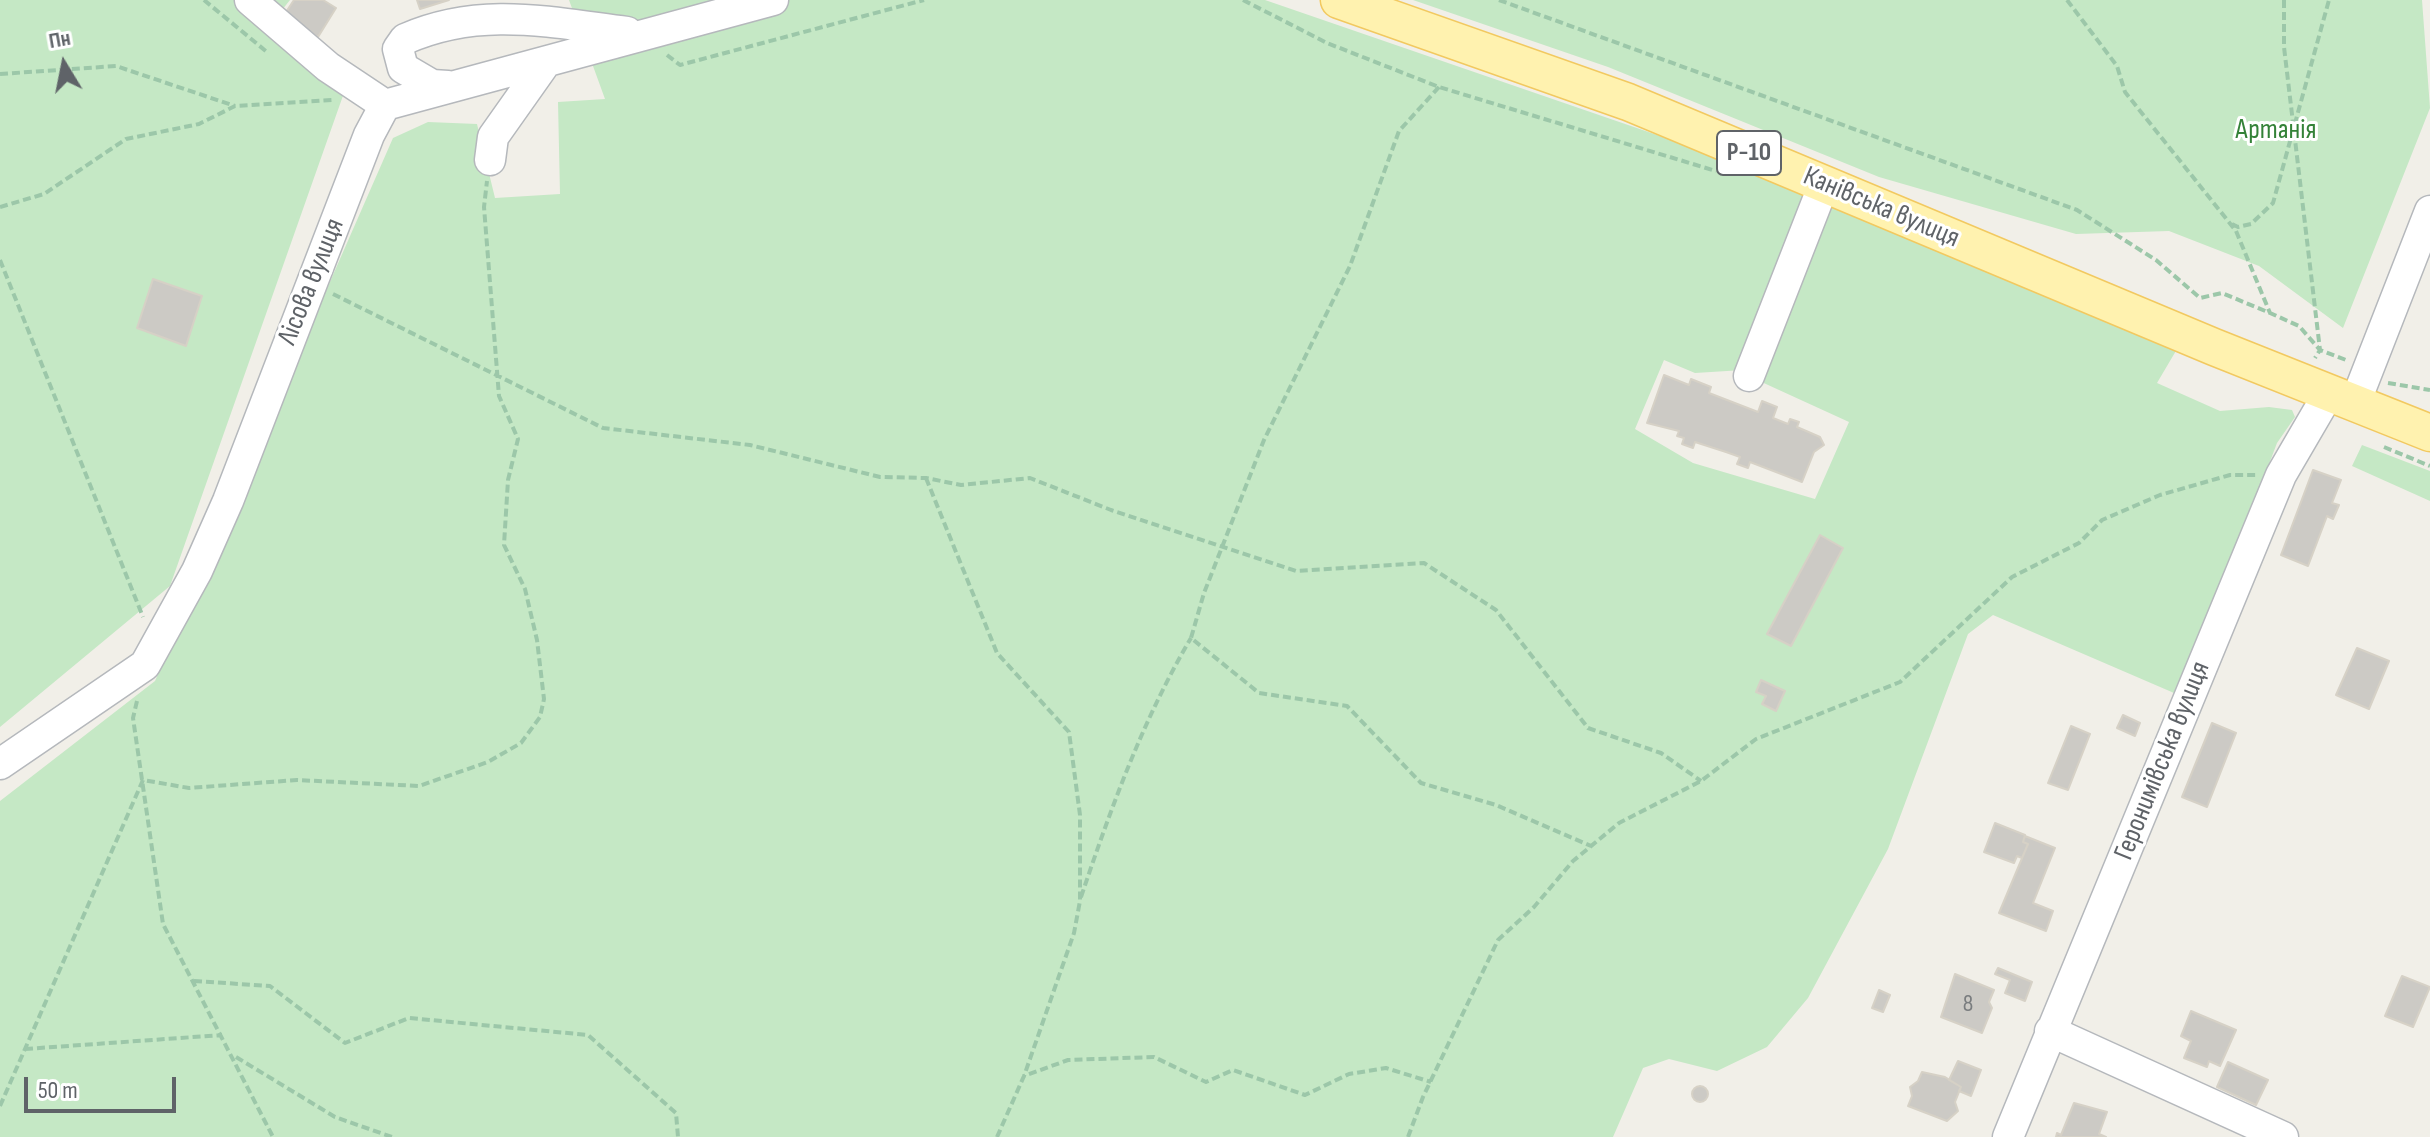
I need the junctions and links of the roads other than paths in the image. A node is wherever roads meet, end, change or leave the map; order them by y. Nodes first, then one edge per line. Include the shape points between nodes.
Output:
1 (250, 0) edge
2 (773, 0) edge
3 (1339, 0) edge
4 (538, 10) edge
5 (640, 34) junction
6 (546, 62) junction
7 (449, 86) junction
8 (385, 105) junction
9 (490, 160) road end
10 (1824, 184) junction
11 (2430, 211) edge
12 (1749, 376) dead end
13 (2347, 376) junction
14 (2430, 433) edge
15 (0, 764) edge
16 (2050, 1031) junction
17 (2008, 1137) edge
18 (2283, 1137) edge

1 - 8 street via 328,67
2 - 5 street
3 - 10 main road, Канівська вулиця / Р-10 via 1628,102
4 - 5 street
4 - 7 street via 486,17 405,39 398,49 403,68 432,85
5 - 6 street
6 - 7 street
6 - 9 street via 493,137
7 - 8 street
8 - 15 street, Лісова вулиця via 228,501 145,665
10 - 12 street
10 - 13 main road, Канівська вулиця / Р-10 via 2214,347
11 - 13 street, Геронимівська вулиця
13 - 14 main road, Р-10
13 - 16 street, Геронимівська вулиця via 2281,475
16 - 17 street, Геронимівська вулиця
16 - 18 street

